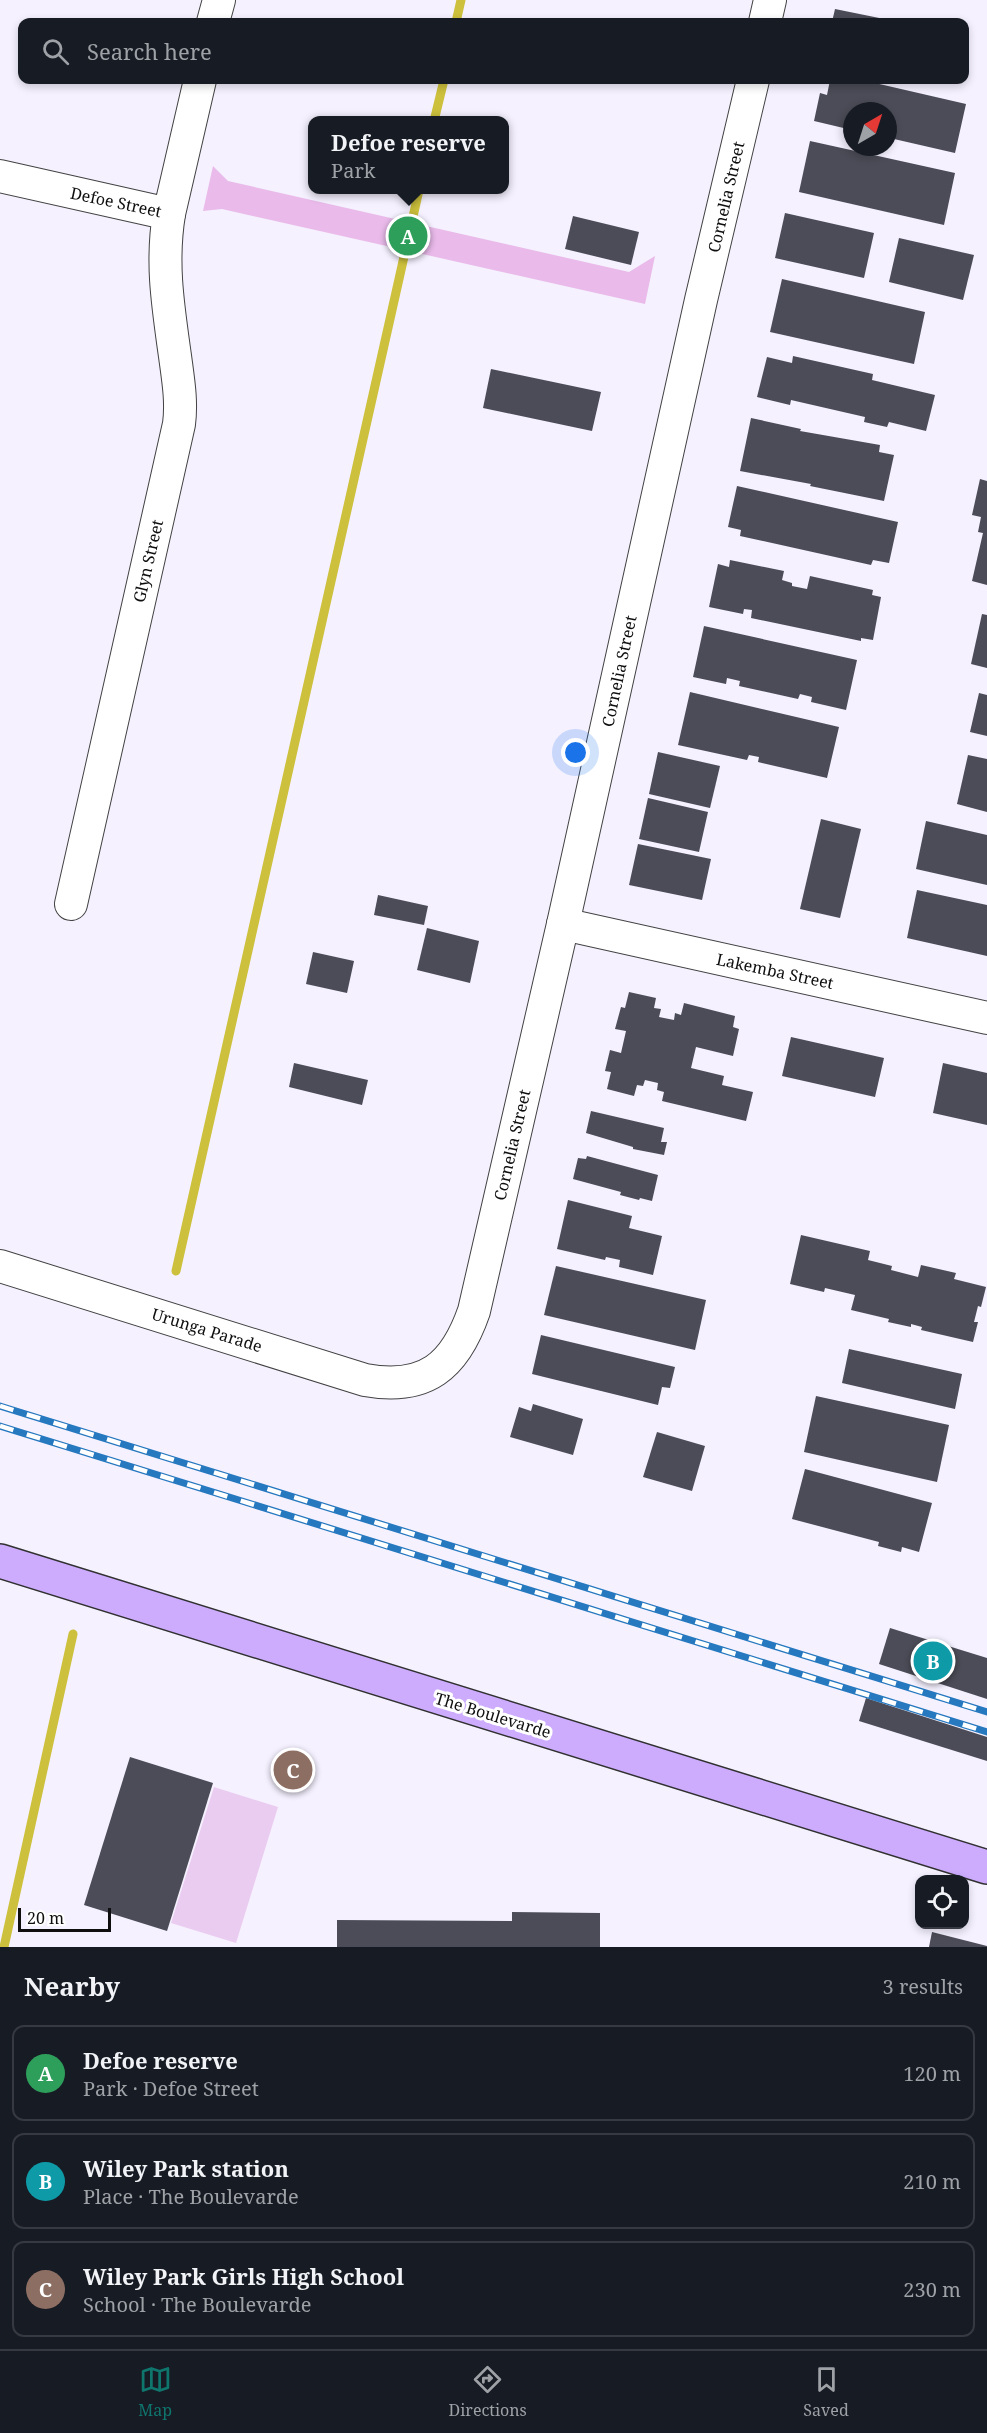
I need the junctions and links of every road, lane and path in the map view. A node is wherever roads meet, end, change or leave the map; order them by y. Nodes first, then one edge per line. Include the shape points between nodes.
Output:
1 (219, 0) edge
2 (770, 0) edge
3 (214, 18) edge
4 (766, 18) edge
5 (199, 84) edge
6 (752, 84) edge
7 (0, 176) edge
8 (169, 214) junction
9 (71, 904) dead end
10 (563, 924) junction
11 (987, 1018) edge
12 (0, 1266) edge
13 (415, 1378) joint
14 (0, 1561) edge
15 (987, 1867) edge

1 - 3 street
2 - 4 street
5 - 8 street, Defoe Street
6 - 10 street, Cornelia Street
7 - 8 street, Defoe Street
8 - 9 street, Glyn Street via 164,243 165,276 179,387 179,424
10 - 11 street, Lakemba Street
10 - 13 street, Cornelia Street via 474,1311 457,1350 445,1365
12 - 13 street, Urunga Parade via 365,1380 396,1382
14 - 15 street, The Boulevarde

